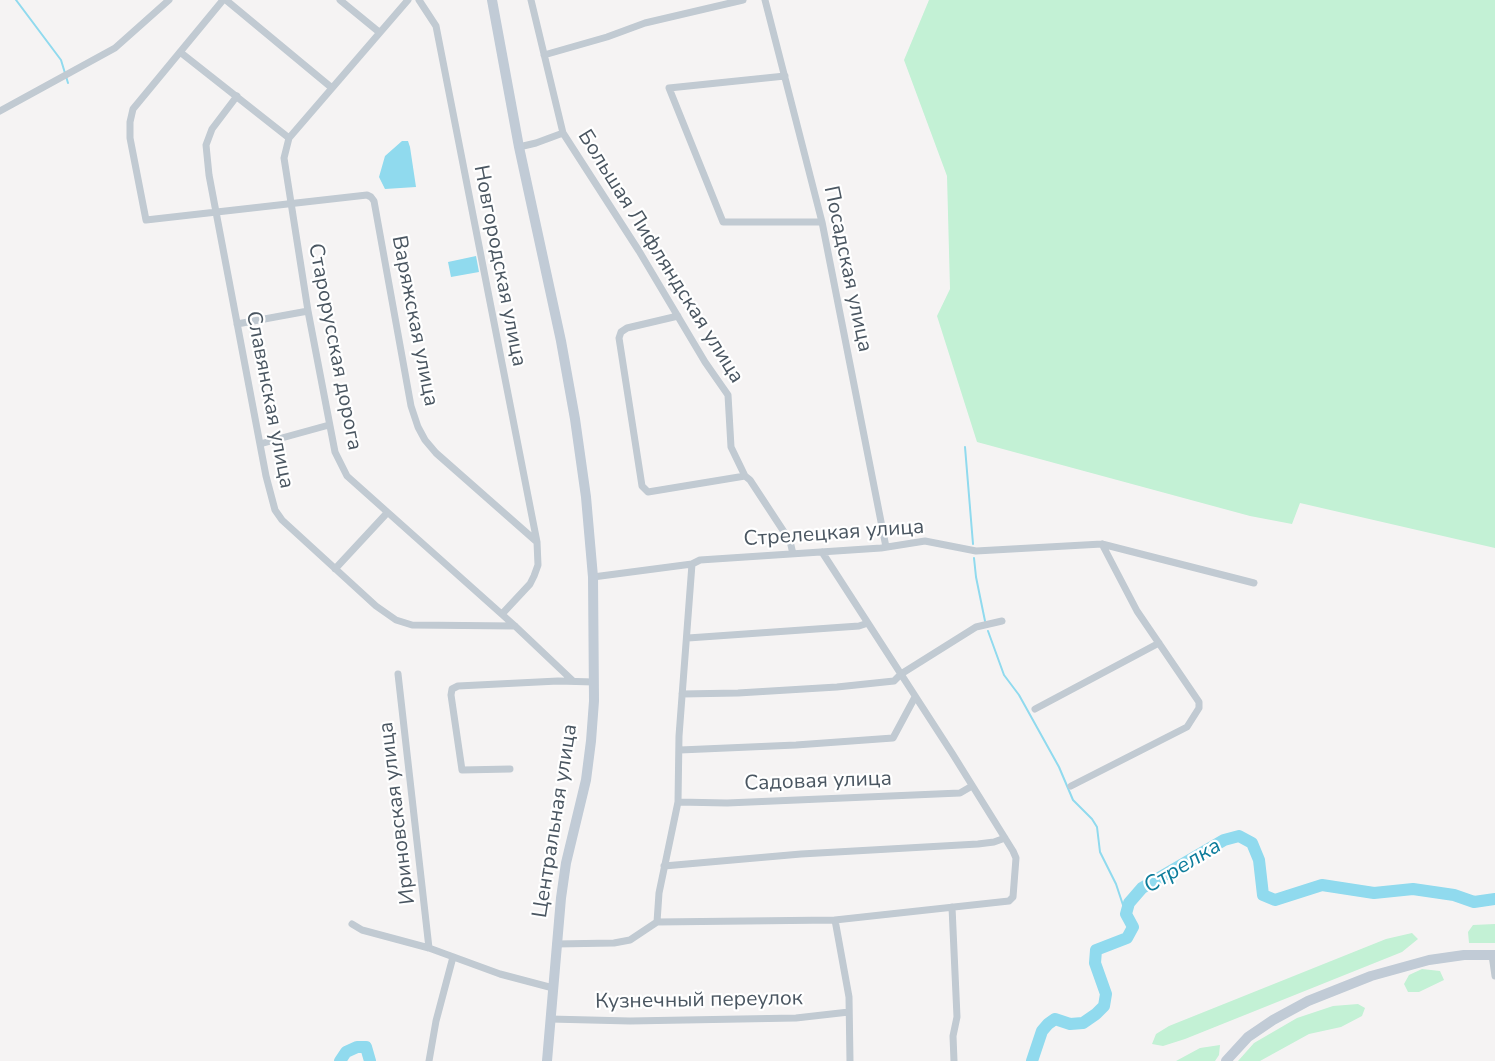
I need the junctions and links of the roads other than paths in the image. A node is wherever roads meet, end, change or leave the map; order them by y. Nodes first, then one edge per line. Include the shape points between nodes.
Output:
1 (169, 0) edge
2 (224, 0) edge
3 (340, 0) edge
4 (408, 0) edge
5 (419, 0) edge
6 (492, 0) edge
7 (531, 0) edge
8 (742, 0) edge
9 (765, 0) edge
10 (380, 32) junction
11 (180, 52) junction
12 (544, 55) junction
13 (785, 76) junction
14 (332, 88) junction
15 (237, 96) junction
16 (0, 111) edge
17 (563, 133) junction
18 (289, 138) junction
19 (519, 147) junction
20 (290, 204) junction
21 (216, 213) junction
22 (822, 222) junction
23 (308, 311) junction
24 (678, 316) junction
25 (237, 324) junction
26 (329, 425) junction
27 (260, 444) junction
28 (745, 476) junction
29 (387, 513) junction
30 (537, 542) junction
31 (1102, 544) junction
32 (886, 547) junction
33 (822, 552) junction
34 (793, 554) junction
35 (692, 564) junction
36 (335, 569) junction
37 (593, 578) junction
38 (1254, 583) dead end
39 (502, 614) junction
40 (1002, 621) dead end
41 (868, 623) junction
42 (515, 626) junction
43 (688, 638) junction
44 (1159, 643) junction
45 (398, 674) dead end
46 (901, 674) junction
47 (573, 681) junction
48 (594, 682) junction
49 (682, 694) junction
50 (915, 697) junction
51 (1035, 709) dead end
52 (680, 750) junction
53 (510, 769) dead end
54 (972, 786) junction
55 (1071, 786) dead end
56 (678, 802) junction
57 (1005, 838) junction
58 (664, 866) junction
59 (952, 907) junction
60 (835, 920) junction
61 (657, 922) junction
62 (352, 924) dead end
63 (556, 944) junction
64 (429, 948) junction
65 (1493, 955) edge
66 (453, 957) junction
67 (1495, 976) edge
68 (553, 988) junction
69 (849, 1012) junction
70 (550, 1019) junction
71 (429, 1061) edge
72 (547, 1061) edge
73 (850, 1061) edge
74 (954, 1061) edge
75 (1226, 1061) edge

1 - 16 street via 115,48
2 - 11 street
2 - 14 street
3 - 10 street
4 - 10 street
5 - 30 street, Новгородская улица via 436,26
6 - 19 main road, Центральная улица
7 - 12 street, Большая Лифляндская улица
8 - 12 street via 645,23
9 - 13 street, Посадская улица
10 - 14 street
11 - 15 street
11 - 21 street, Варяжская улица via 137,103 130,122 146,220
12 - 17 street, Большая Лифляндская улица
13 - 22 street, Посадская улица
13 - 22 street via 669,88 723,222
14 - 18 street
15 - 18 street
15 - 21 street, Славянская улица via 212,129 206,145
17 - 19 street
17 - 24 street, Большая Лифляндская улица
18 - 20 street, Старорусская дорога via 284,158
19 - 37 main road, Центральная улица via 575,420
20 - 21 street, Варяжская улица
20 - 23 street, Старорусская дорога
20 - 30 street, Варяжская улица via 367,195 374,201 418,427 436,453
21 - 25 street, Славянская улица
22 - 32 street, Посадская улица
23 - 25 street
23 - 26 street, Старорусская дорога
24 - 28 street, Большая Лифляндская улица via 728,395 731,447
24 - 28 street via 627,328 619,338 642,486 648,492
25 - 27 street, Славянская улица
26 - 27 street
26 - 29 street, Старорусская дорога via 335,452 347,476
27 - 36 street, Славянская улица via 275,510
28 - 34 street, Большая Лифляндская улица via 790,541
29 - 36 street
29 - 39 street, Старорусская дорога
30 - 39 street via 538,565 534,576
31 - 32 street, Стрелецкая улица via 976,551 925,541
31 - 38 street, Стрелецкая улица
31 - 44 street
32 - 33 street, Стрелецкая улица
33 - 34 street, Стрелецкая улица
33 - 41 street
34 - 35 street, Стрелецкая улица via 700,560
35 - 37 street, Стрелецкая улица
35 - 43 street
36 - 42 street, Славянская улица via 376,606 412,626
37 - 48 main road, Центральная улица
39 - 42 street, Старорусская дорога
40 - 46 street via 976,627
41 - 43 street
41 - 46 street
42 - 47 street, Старорусская дорога
43 - 49 street
44 - 51 street
44 - 55 street via 1199,702 1197,714 1188,727
45 - 64 street, Ириновская улица
46 - 49 street via 894,681 837,687
46 - 50 street
47 - 48 street
47 - 53 street via 452,689 462,770
48 - 63 main road, Центральная улица via 586,780 566,863
49 - 52 street
50 - 52 street via 893,738
50 - 54 street
52 - 56 street
54 - 56 street, Садовая улица via 960,793
54 - 57 street
56 - 58 street
57 - 58 street via 978,844
57 - 59 street via 1016,858 1013,897 1009,901
58 - 61 street
59 - 60 street
59 - 74 street via 957,1017
60 - 61 street
60 - 69 street
61 - 63 street via 630,940 614,944
62 - 64 street
63 - 68 main road, Центральная улица
64 - 66 street
65 - 67 street
65 - 75 main road via 1429,960 1371,976 1273,1020 1248,1037
66 - 68 street
66 - 71 street
68 - 70 main road, Центральная улица
69 - 70 street, Кузнечный переулок via 796,1018
69 - 73 street
70 - 72 main road, Центральная улица

